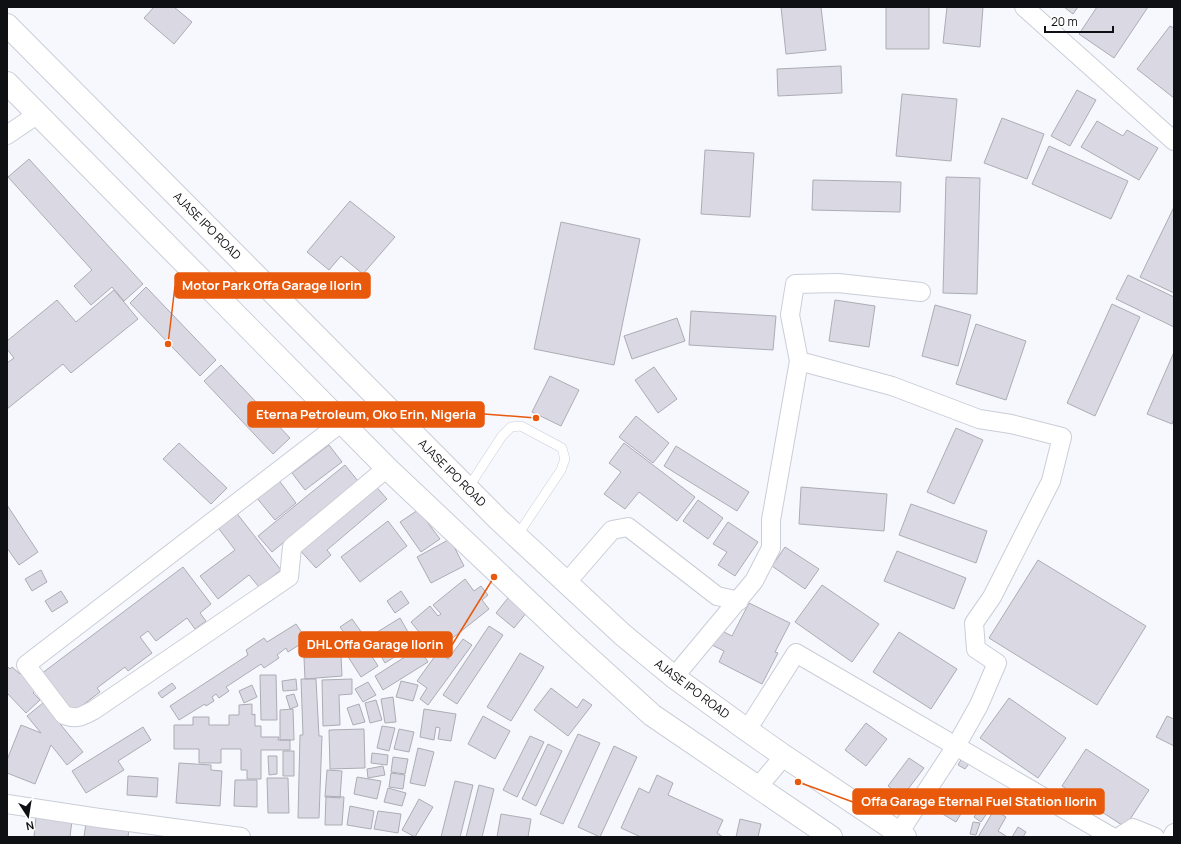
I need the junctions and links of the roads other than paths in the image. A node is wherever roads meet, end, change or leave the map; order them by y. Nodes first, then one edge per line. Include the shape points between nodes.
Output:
1 (1024, 7) edge
2 (7, 25) edge
3 (7, 83) edge
4 (38, 114) junction
5 (7, 134) edge
6 (1174, 141) edge
7 (921, 292) dead end
8 (799, 361) junction
9 (342, 422) junction
10 (386, 468) junction
11 (467, 488) junction
12 (517, 536) junction
13 (567, 582) junction
14 (739, 600) junction
15 (674, 677) junction
16 (747, 730) junction
17 (956, 746) junction
18 (784, 756) junction
19 (758, 787) junction
20 (7, 804) edge
21 (184, 833) edge
22 (1174, 833) edge
23 (902, 835) edge
24 (241, 837) edge
25 (831, 837) edge
26 (1112, 837) edge
27 (1119, 837) edge
28 (1156, 837) edge
29 (1172, 837) edge

1 - 6 street
2 - 11 highway, AJASE IPO ROAD
3 - 4 highway
4 - 5 street
4 - 9 highway
7 - 8 street via 838,283 795,284 790,315
8 - 14 street via 771,520 771,548 754,581
8 - 17 street via 892,386 979,419 1062,437 1051,481 992,597 974,623 976,649 997,663 979,705
9 - 10 highway
9 - 10 street via 26,665 64,715 73,718 94,710 289,577 292,547
10 - 19 highway via 652,715
11 - 12 highway, AJASE IPO ROAD
11 - 12 lane via 502,436 511,427 521,426 562,448 565,459 561,470
12 - 13 highway, AJASE IPO ROAD
13 - 14 street via 612,530 628,527 717,596
13 - 15 highway, AJASE IPO ROAD via 623,635
14 - 15 street
15 - 16 highway, AJASE IPO ROAD
16 - 17 street via 796,653
16 - 18 highway, AJASE IPO ROAD
17 - 23 street
17 - 26 street
18 - 19 street
18 - 23 highway, AJASE IPO ROAD
19 - 25 highway
20 - 21 street
21 - 24 street
22 - 29 street
27 - 28 street via 1133,828

